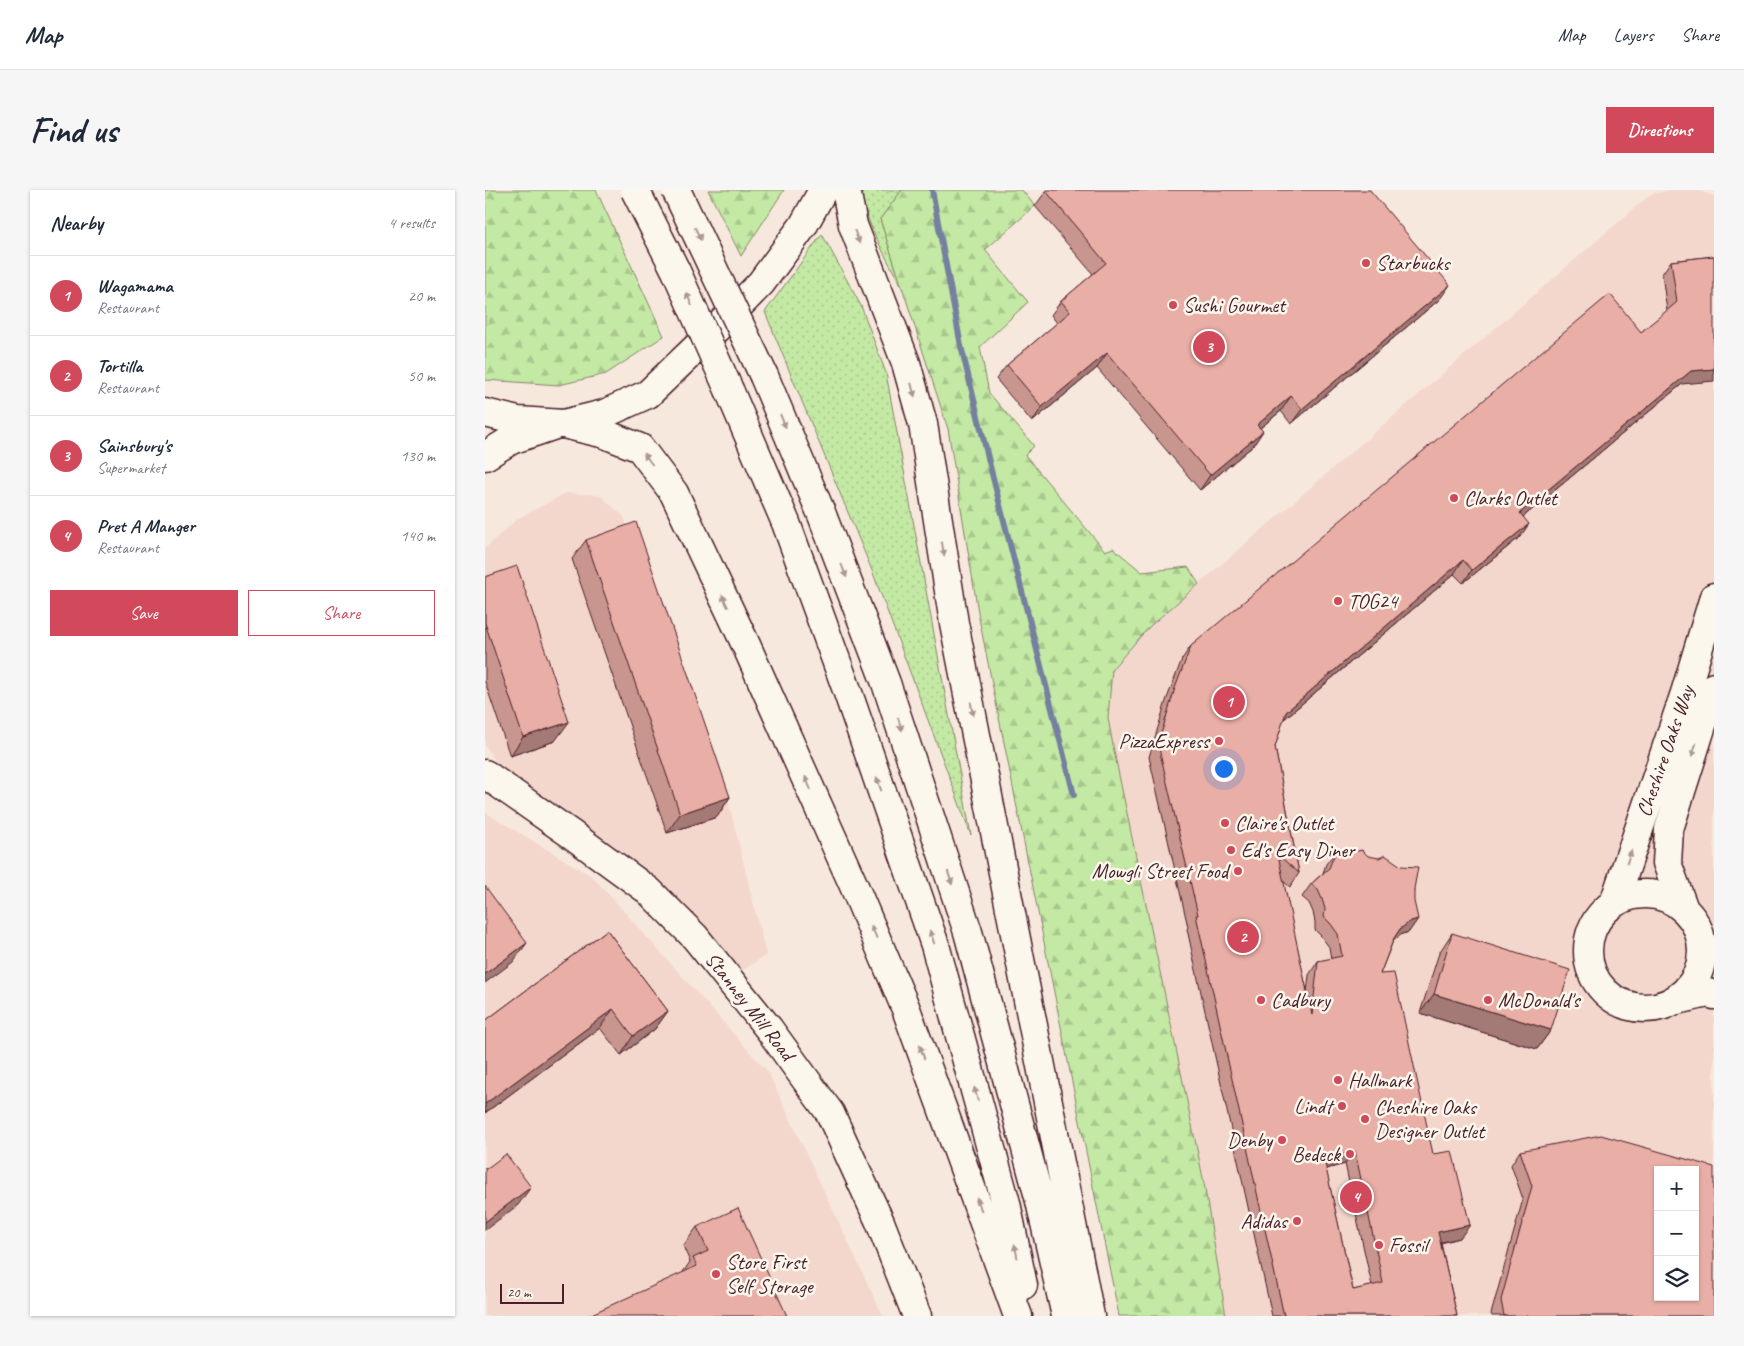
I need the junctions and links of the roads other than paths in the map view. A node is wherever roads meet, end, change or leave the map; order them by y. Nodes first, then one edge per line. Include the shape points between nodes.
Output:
1 (635, 190) edge
2 (676, 190) edge
3 (823, 190) edge
4 (846, 190) edge
5 (485, 412) edge
6 (560, 424) junction
7 (485, 456) edge
8 (1714, 597) edge
9 (1714, 687) edge
10 (485, 774) edge
11 (1613, 903) junction
12 (1684, 909) junction
13 (1708, 947) edge
14 (1714, 995) edge
15 (1677, 1000) junction
16 (917, 1316) edge
17 (1018, 1316) edge
18 (1029, 1316) edge
19 (1066, 1316) edge
20 (1090, 1316) edge

18 -> 1 main road, bridge via 1006,1203 935,945 847,690 786,523 677,271
2 -> 19 main road, bridge via 764,376 886,682 968,932 1040,1201
3 - 6 main road via 803,226 761,283 648,394 604,414
4 -> 20 main road via 853,225 906,363 923,424 955,622
5 - 6 main road via 518,421
6 - 7 main road via 511,440
17 -> 6 main road via 907,1009 746,645 674,493 640,448 605,434
11 -> 8 main road, Cheshire Oaks Way via 1685,693
9 -> 12 main road, Cheshire Oaks Way via 1669,829 1667,862
10 - 16 main road, Stanney Mill Road via 649,891 695,937 757,1014 830,1113 880,1222
11 - 12 main road via 1641,894 1673,900
11 - 15 main road via 1597,921 1588,944 1590,965 1597,983 1617,1001 1634,1008 1661,1007
12 - 13 main road via 1695,921
13 - 15 main road via 1695,980
14 - 15 main road

